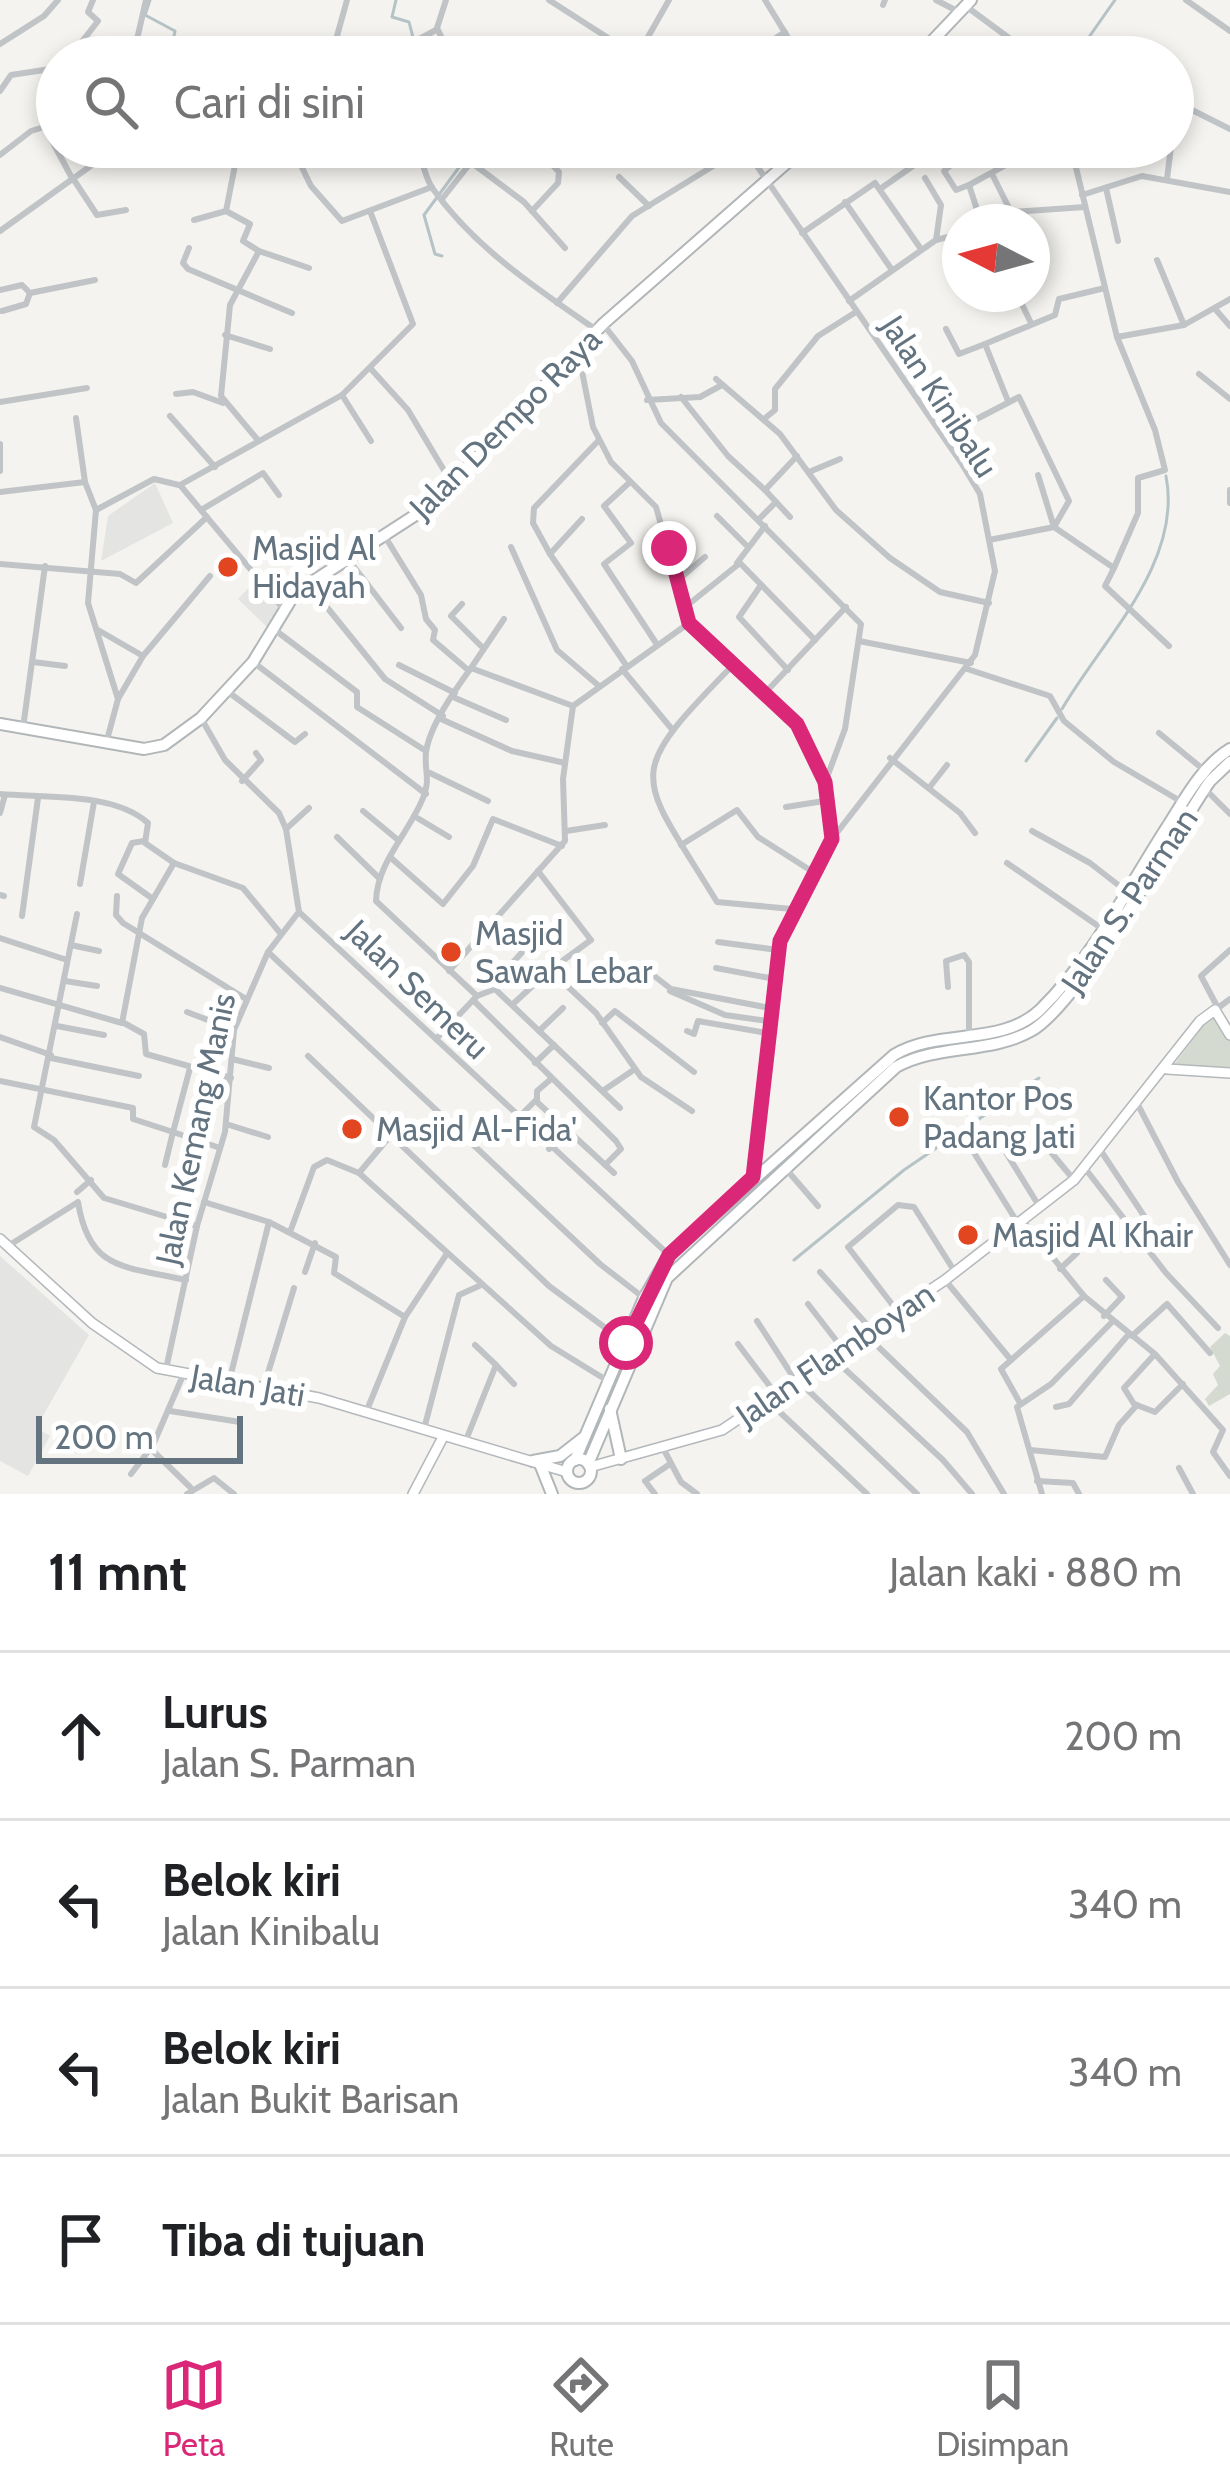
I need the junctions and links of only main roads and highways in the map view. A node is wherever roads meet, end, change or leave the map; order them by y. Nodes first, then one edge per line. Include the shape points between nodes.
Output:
1 (967, 7) edge
2 (938, 36) edge
3 (777, 168) edge
4 (0, 724) edge
5 (1230, 749) edge
6 (1230, 762) edge
7 (1132, 887) junction
8 (610, 1406) junction
9 (587, 1434) junction
10 (620, 1459) road end
11 (584, 1464) junction
12 (572, 1482) edge
13 (552, 1494) edge
14 (562, 1494) edge

1 - 2 main road
3 - 4 main road, Jalan Dempo Raya via 600,328 419,516 306,583 281,608 253,662 201,718 159,747
5 - 7 main road via 1204,770
6 - 7 main road, Jalan S. Parman
7 - 8 main road, Jalan S. Parman via 1088,968 1031,1031 896,1066 667,1277
7 - 9 main road via 1032,1017 901,1051 669,1255
8 - 10 main road
8 - 11 main road, Jalan S. Parman
9 - 11 main road
9 - 13 main road via 560,1456 537,1462
11 - 12 main road
11 - 12 main road via 589,1478
12 - 14 main road

